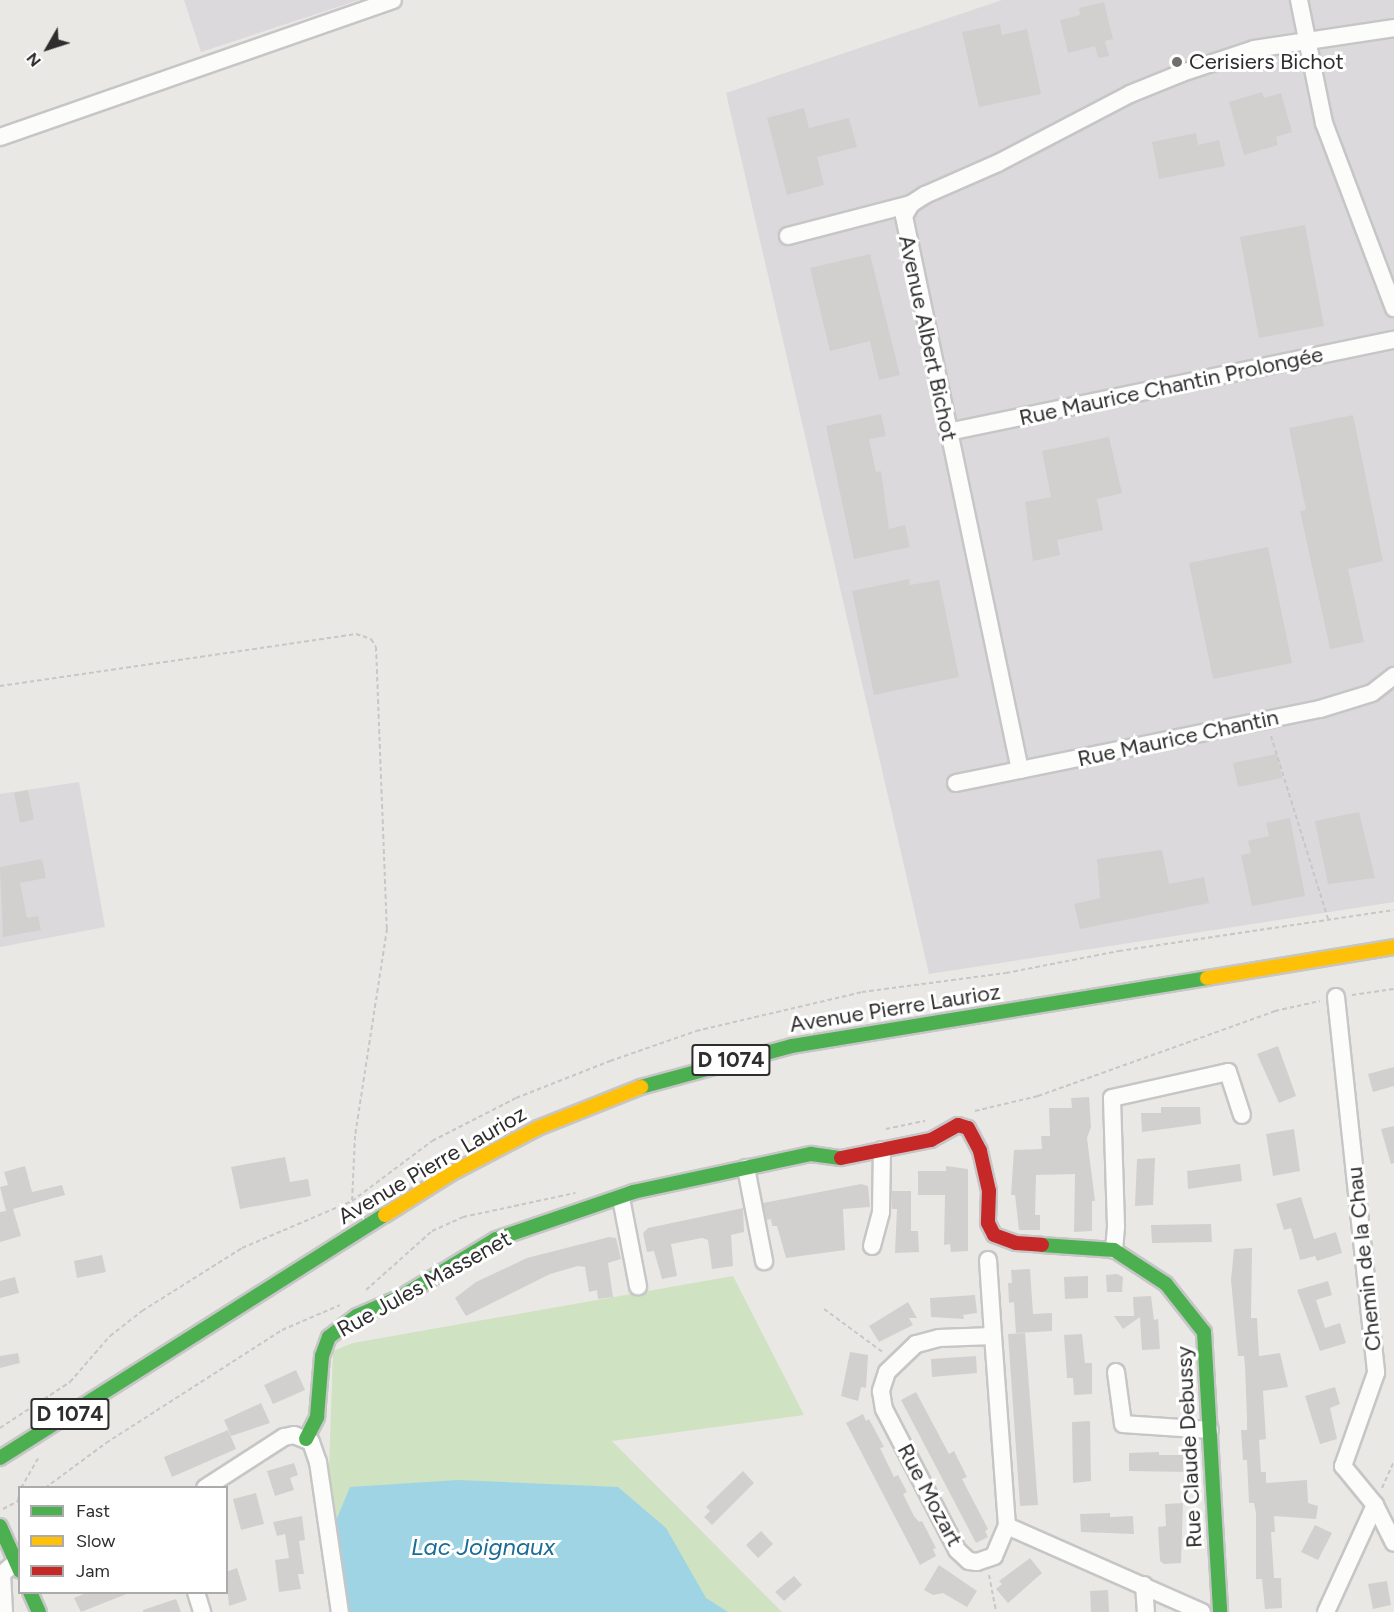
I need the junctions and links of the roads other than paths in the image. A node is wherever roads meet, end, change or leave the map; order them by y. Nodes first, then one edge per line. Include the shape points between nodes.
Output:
1 (393, 0) edge
2 (1299, 0) edge
3 (1394, 28) edge
4 (1306, 41) junction
5 (0, 137) edge
6 (911, 204) junction
7 (788, 236) dead end
8 (1394, 308) edge
9 (1394, 340) edge
10 (948, 432) junction
11 (1394, 676) edge
12 (1020, 770) junction
13 (956, 783) dead end
14 (1394, 947) edge
15 (1336, 998) dead end
16 (1242, 1115) dead end
17 (882, 1150) junction
18 (747, 1168) junction
19 (621, 1198) junction
20 (872, 1246) dead end
21 (1114, 1250) junction
22 (988, 1260) dead end
23 (764, 1261) dead end
24 (638, 1286) dead end
25 (993, 1336) junction
26 (1116, 1372) dead end
27 (1210, 1430) junction
28 (306, 1439) junction
29 (0, 1458) edge
30 (208, 1486) edge
31 (1375, 1505) junction
32 (0, 1526) edge
33 (1007, 1526) junction
34 (1394, 1543) edge
35 (18, 1567) edge
36 (1144, 1585) junction
37 (30, 1594) edge
38 (196, 1594) edge
39 (4, 1612) edge
40 (39, 1612) edge
41 (202, 1612) edge
42 (340, 1612) edge
43 (1146, 1612) edge
44 (1202, 1612) edge
45 (1220, 1612) edge
46 (1326, 1612) edge

1 - 5 street
2 - 4 street
3 - 4 street, Avenue Albert Bichot
4 - 6 street, Avenue Albert Bichot via 1254,49 1140,90
4 - 8 street via 1324,123
6 - 7 street
6 - 10 street, Avenue Albert Bichot via 904,216 905,231
9 - 10 street, Rue Maurice Chantin Prolongée
10 - 12 street, Avenue Albert Bichot
11 - 12 street, Rue Maurice Chantin via 1372,693 1266,720
12 - 13 street, Rue Maurice Chantin
14 - 29 main road, Avenue Pierre Laurioz / D 1074 via 792,1046 641,1087 538,1128 450,1174
15 - 31 street, Chemin de la Chau via 1376,1373 1343,1466
16 - 21 street via 1228,1072 1112,1098
17 - 18 main road, Rue Jules Massenet via 839,1158 826,1153 811,1154
17 - 20 street via 881,1212
17 - 21 main road, Rue Jules Massenet via 931,1140 958,1125 968,1128 980,1151 989,1191 988,1223 994,1234 1016,1243
18 - 19 main road, Rue Jules Massenet via 633,1192
18 - 23 street
19 - 24 street
19 - 28 main road, Rue Jules Massenet via 496,1239 401,1297 339,1328 329,1337 322,1356 317,1417
21 - 27 main road, Rue Claude Debussy via 1166,1284 1204,1332
22 - 25 street, Rue Mozart
25 - 33 street, Rue Mozart
25 - 33 street, Rue Mozart via 939,1338 916,1344 887,1372 881,1391 884,1409 957,1550 969,1561 987,1560 1001,1547
26 - 27 street via 1124,1424
27 - 45 main road, Rue Claude Debussy
28 - 30 street via 284,1437
28 - 42 street via 318,1462
31 - 34 street
31 - 46 street
32 - 35 main road
33 - 36 street
35 - 39 street via 2,1574
36 - 43 street
36 - 44 street
37 - 40 main road
38 - 41 street

